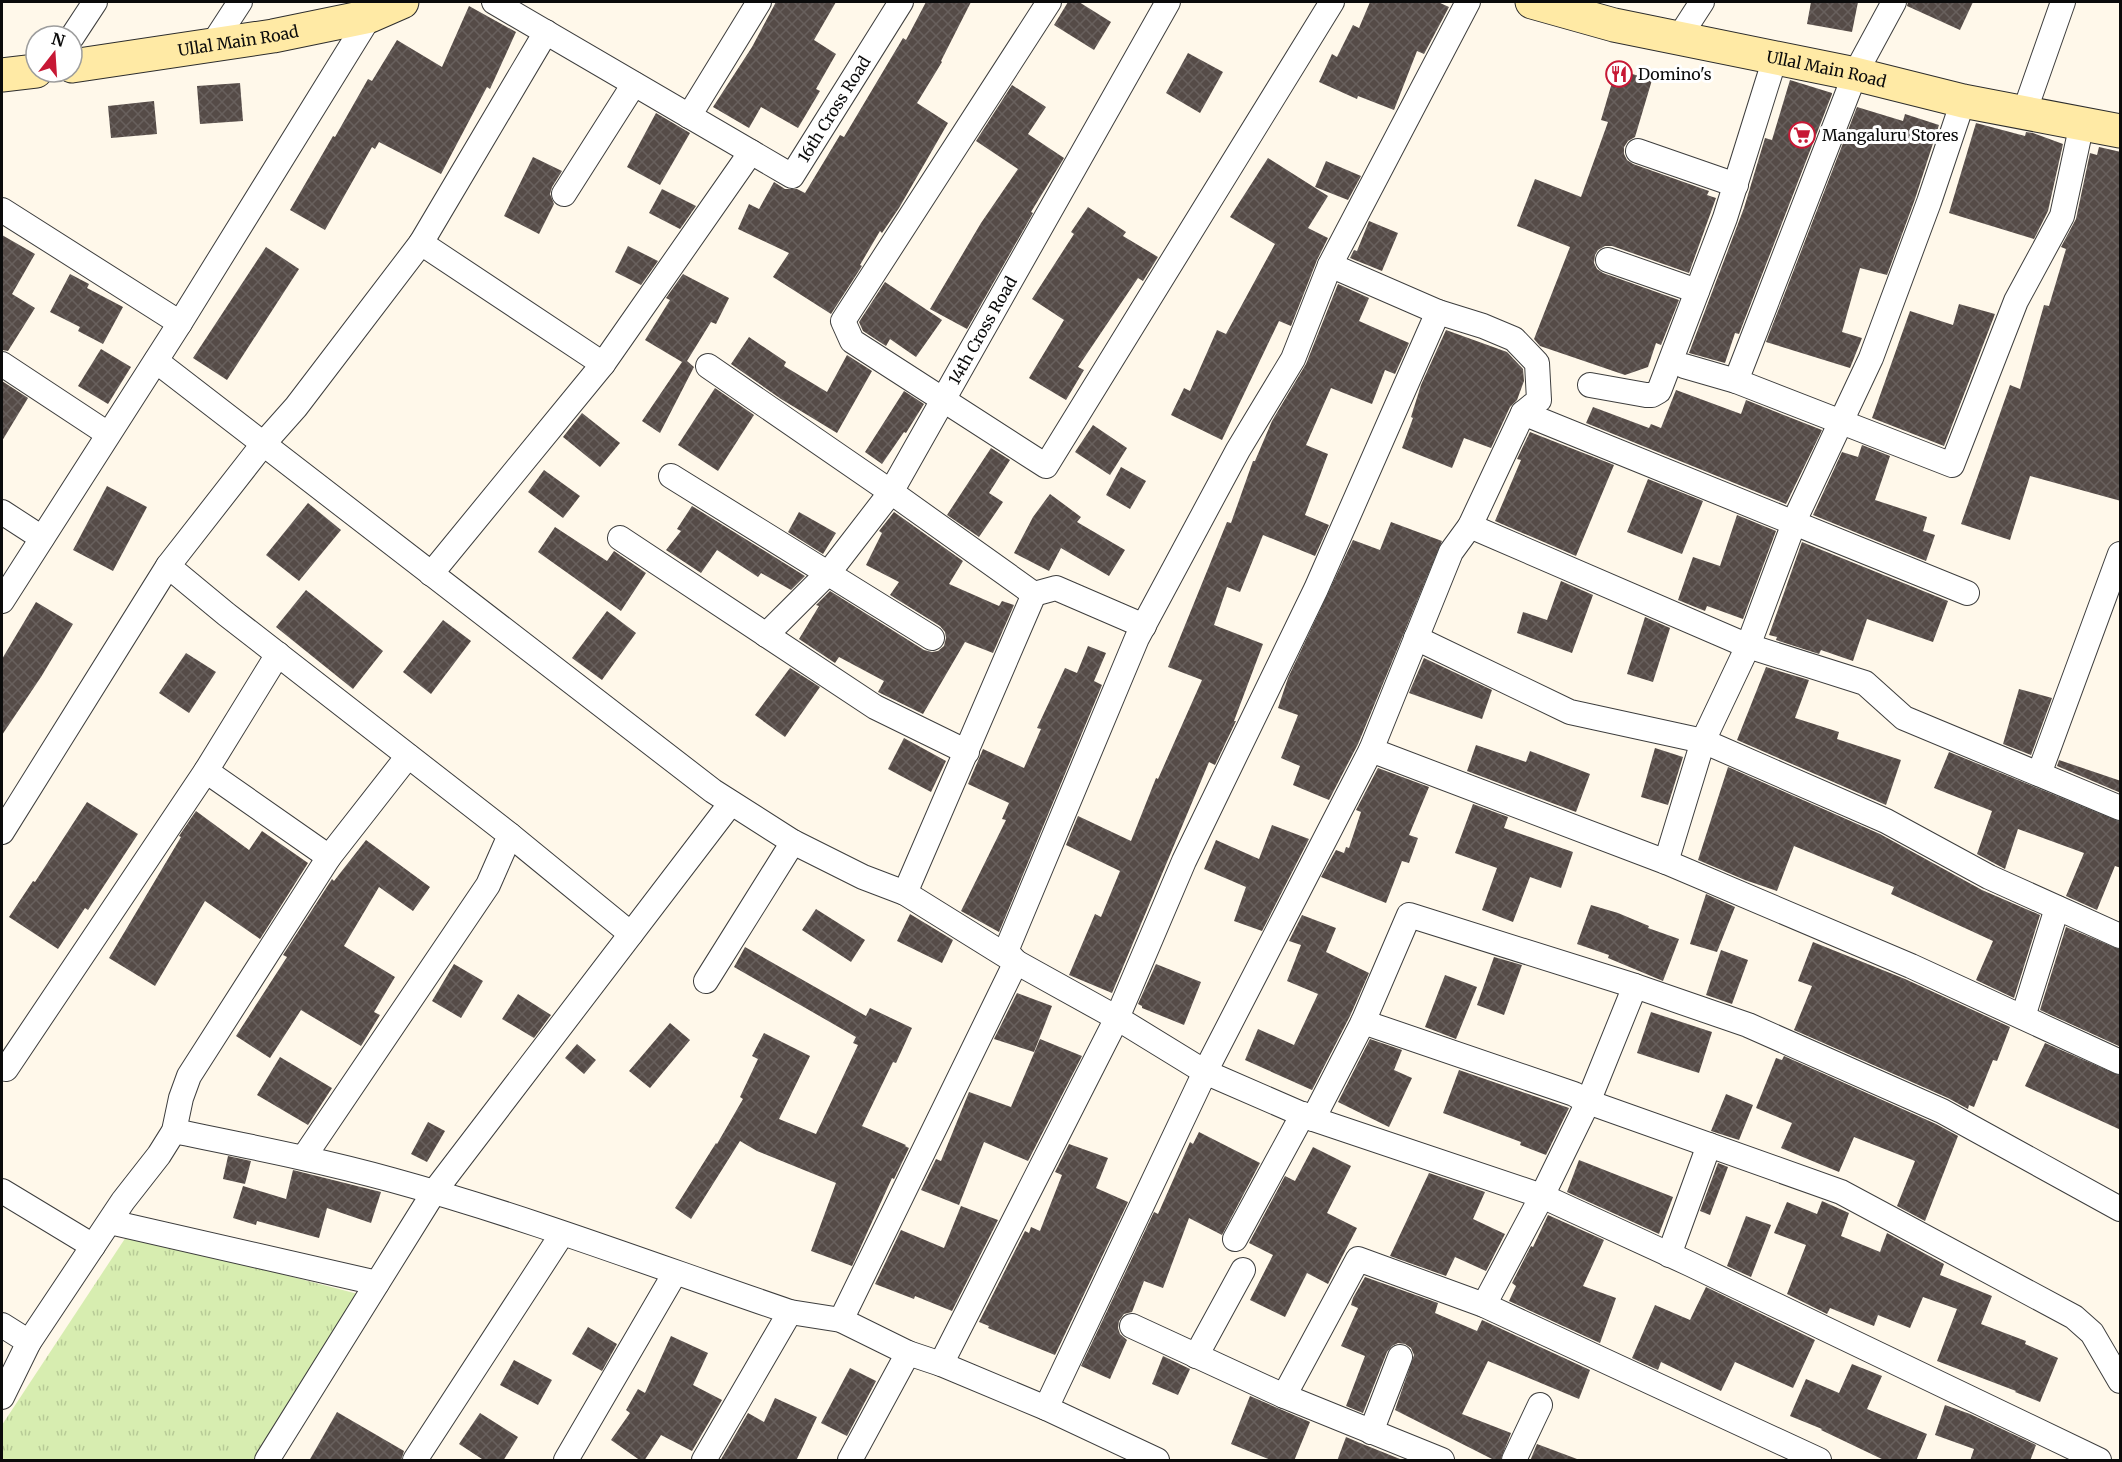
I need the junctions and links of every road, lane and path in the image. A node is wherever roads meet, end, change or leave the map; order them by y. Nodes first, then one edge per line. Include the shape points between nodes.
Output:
1 (95, 2) edge
2 (240, 2) edge
3 (402, 2) edge
4 (494, 2) edge
5 (759, 2) edge
6 (901, 2) edge
7 (1049, 2) edge
8 (1168, 2) edge
9 (1332, 2) edge
10 (1468, 2) edge
11 (1532, 2) edge
12 (1702, 2) edge
13 (1894, 2) edge
14 (2063, 2) edge
15 (370, 16) junction
16 (81, 24) edge
17 (546, 32) junction
18 (1678, 39) junction
19 (212, 45) junction
20 (1775, 58) junction
21 (84, 64) edge
22 (24, 72) edge
23 (1855, 74) junction
24 (2, 75) edge
25 (634, 84) junction
26 (1964, 100) junction
27 (2024, 113) junction
28 (689, 116) junction
29 (2082, 123) junction
30 (2121, 131) edge
31 (751, 152) junction
32 (1638, 152) dead end
33 (1736, 185) junction
34 (564, 194) dead end
35 (2, 210) edge
36 (421, 243) junction
37 (1608, 260) dead end
38 (1330, 265) junction
39 (1697, 291) junction
40 (1438, 312) junction
41 (180, 323) junction
42 (156, 361) junction
43 (2, 364) edge
44 (603, 364) junction
45 (708, 366) dead end
46 (1684, 366) dead end
47 (1736, 381) junction
48 (1590, 385) dead end
49 (944, 400) junction
50 (1523, 413) junction
51 (1841, 422) junction
52 (108, 434) junction
53 (264, 443) junction
54 (671, 476) dead end
55 (891, 492) junction
56 (2, 512) edge
57 (1795, 525) junction
58 (1470, 526) junction
59 (42, 538) junction
60 (620, 538) dead end
61 (2121, 554) edge
62 (168, 566) junction
63 (827, 573) junction
64 (432, 574) junction
65 (1967, 593) dead end
66 (1034, 594) junction
67 (2, 601) edge
68 (1144, 626) junction
69 (766, 635) junction
70 (932, 638) dead end
71 (1416, 638) junction
72 (1748, 646) junction
73 (278, 654) junction
74 (1703, 741) junction
75 (1371, 750) junction
76 (967, 752) junction
77 (408, 756) junction
78 (206, 771) junction
79 (2039, 774) junction
80 (732, 803) junction
81 (2121, 808) edge
82 (2, 832) edge
83 (510, 835) junction
84 (793, 842) junction
85 (329, 856) junction
86 (1666, 862) junction
87 (905, 893) junction
88 (2057, 908) junction
89 (631, 934) junction
90 (2121, 936) edge
91 (1016, 962) junction
92 (706, 981) dead end
93 (1635, 986) junction
94 (2023, 1017) junction
95 (1117, 1018) junction
96 (1363, 1022) junction
97 (2121, 1062) edge
98 (6, 1069) dead end
99 (1205, 1072) junction
100 (1588, 1102) junction
101 (1308, 1116) junction
102 (174, 1131) junction
103 (1708, 1145) junction
104 (304, 1157) junction
105 (2, 1191) edge
106 (434, 1192) junction
107 (1542, 1196) junction
108 (2121, 1209) edge
109 (110, 1222) junction
110 (562, 1234) junction
111 (1235, 1239) dead end
112 (93, 1246) junction
113 (1669, 1254) junction
114 (1243, 1270) dead end
115 (675, 1273) junction
116 (377, 1283) junction
117 (1484, 1305) junction
118 (790, 1312) junction
119 (841, 1320) junction
120 (2, 1325) edge
121 (1132, 1326) dead end
122 (29, 1342) junction
123 (908, 1353) junction
124 (1196, 1356) junction
125 (1400, 1358) dead end
126 (941, 1364) junction
127 (2121, 1381) edge
128 (1284, 1396) junction
129 (2, 1397) edge
130 (1540, 1405) dead end
131 (1046, 1408) junction
132 (1371, 1432) junction
133 (267, 1461) edge
134 (415, 1461) edge
135 (566, 1461) edge
136 (704, 1461) edge
137 (850, 1461) edge
138 (1157, 1461) edge
139 (1442, 1461) edge
140 (1514, 1461) edge
141 (1819, 1461) edge
142 (2099, 1461) edge

1 - 16 street
2 - 19 street
3 - 15 main road, Ullal Main Road
4 - 17 street
5 - 28 street
6 - 31 street, 16th Cross Road via 792,176
7 - 49 street via 843,321 852,341
8 - 49 street, 14th Cross Road
9 - 49 street via 1046,466
10 - 38 street
11 - 18 main road, Ullal Main Road
12 - 18 street
13 - 23 street
14 - 27 street
15 - 19 main road, Ullal Main Road
15 - 41 street
17 - 25 street
17 - 36 street
18 - 20 main road, Ullal Main Road
19 - 21 main road, Ullal Main Road
20 - 23 main road, Ullal Main Road
20 - 33 street
22 - 24 main road
23 - 26 main road, Ullal Main Road
23 - 47 street
25 - 28 street
25 - 34 street
26 - 27 main road, Ullal Main Road
26 - 51 street via 1871,358
27 - 29 main road, Ullal Main Road
28 - 31 street
29 - 30 main road, Ullal Main Road
29 - 51 street via 2062,216 2016,301 1952,465
31 - 44 street
32 - 33 street
33 - 39 street
35 - 41 street
36 - 44 street
36 - 53 street
37 - 39 street
38 - 40 street
38 - 68 street via 1293,359 1238,450
39 - 48 street via 1656,394
40 - 50 street via 1514,339 1537,363 1539,400
40 - 95 street via 1316,588 1184,861
41 - 42 street
42 - 52 street
42 - 53 street
43 - 52 street
44 - 64 street
45 - 55 street
46 - 47 street
47 - 51 street
49 - 55 street, 14th Cross Road
50 - 57 street
50 - 58 street
51 - 57 street
52 - 59 street
53 - 62 street
53 - 64 street
54 - 63 street
55 - 63 street, 14th Cross Road
55 - 66 street
56 - 59 street
57 - 65 street
57 - 72 street
58 - 71 street via 1451,552
58 - 72 street
59 - 67 street
60 - 69 street
61 - 79 street
62 - 73 street
62 - 82 street
63 - 69 street, 14th Cross Road
63 - 70 street
64 - 80 street
66 - 68 street via 1056,588
66 - 76 street
68 - 91 street via 1006,951
69 - 76 street via 875,706
71 - 74 street via 1570,712
71 - 75 street
72 - 74 street
72 - 79 street via 1865,683 1904,718
73 - 77 street
73 - 78 street
74 - 86 street
74 - 88 street via 1886,821 1989,878
75 - 86 street
75 - 99 street
76 - 87 street
77 - 83 street
77 - 85 street
78 - 85 street
78 - 98 street
79 - 81 street
80 - 84 street
80 - 89 street
83 - 89 street
83 - 104 street via 488,885
84 - 87 street
84 - 92 street
85 - 102 street via 189,1076
86 - 94 street
87 - 91 street
88 - 90 street
88 - 94 street
89 - 106 street
91 - 95 street
91 - 119 street
93 - 96 street via 1409,915
93 - 100 street
93 - 108 street via 1748,1025 1942,1111
94 - 97 street
95 - 99 street
95 - 126 street
96 - 100 street
96 - 101 street
99 - 101 street
99 - 131 street
100 - 103 street
100 - 107 street
101 - 107 street
101 - 111 street
102 - 104 street
102 - 109 street
103 - 113 street
103 - 127 street via 1841,1191 2074,1317 2092,1333
104 - 106 street
105 - 112 street
106 - 110 street
106 - 116 street
107 - 113 street
107 - 117 street
109 - 112 street
109 - 116 street
110 - 115 street
110 - 134 street
112 - 122 street
113 - 142 street
114 - 124 street
115 - 118 street
115 - 135 street
116 - 133 street
117 - 128 street via 1358,1259
117 - 141 street
118 - 119 street
118 - 136 street
119 - 123 street
120 - 122 street
121 - 124 street
122 - 129 street
123 - 126 street
123 - 137 street
124 - 128 street
125 - 132 street
126 - 131 street
128 - 132 street
130 - 140 street
131 - 138 street
132 - 139 street

